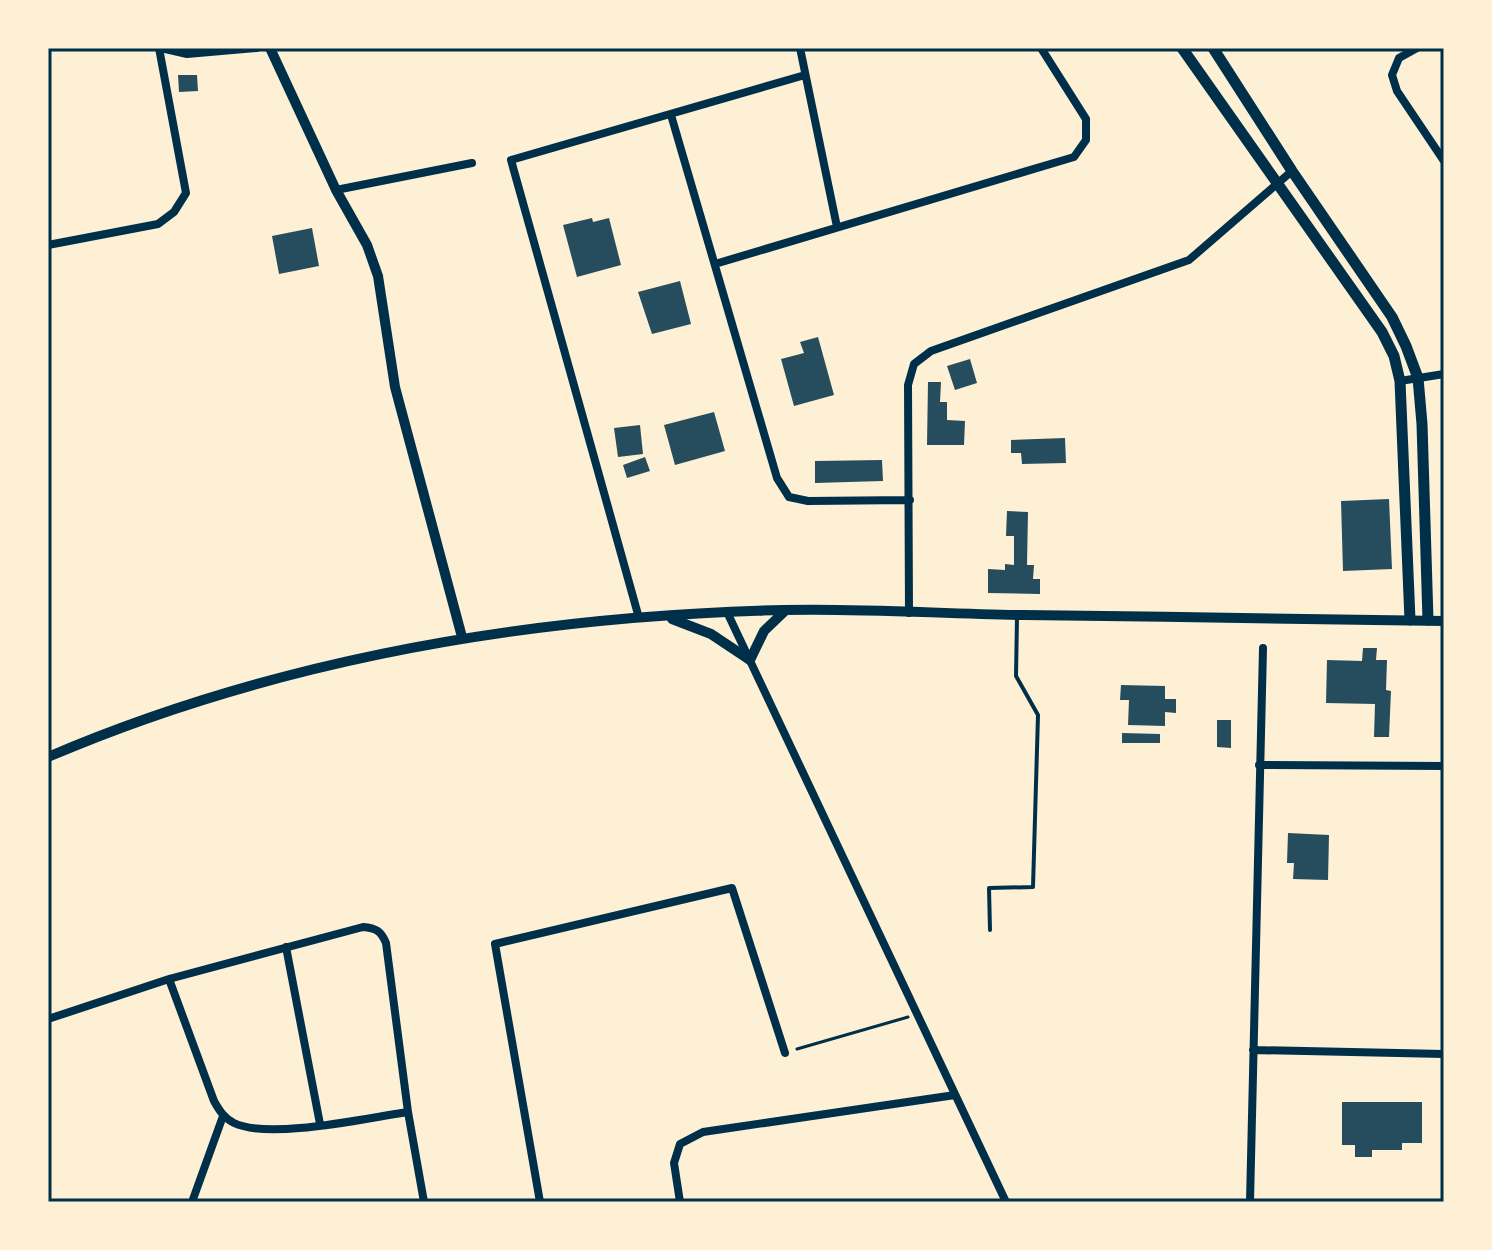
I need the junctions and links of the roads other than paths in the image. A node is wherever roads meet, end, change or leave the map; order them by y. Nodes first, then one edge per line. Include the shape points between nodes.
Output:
1 (160, 48) edge
2 (257, 48) edge
3 (270, 48) edge
4 (800, 48) edge
5 (1041, 48) edge
6 (1183, 48) edge
7 (1213, 48) edge
8 (1417, 48) edge
9 (805, 75) junction
10 (671, 115) junction
11 (1444, 161) edge
12 (472, 163) dead end
13 (1292, 171) junction
14 (1278, 184) junction
15 (336, 190) junction
16 (837, 227) junction
17 (48, 245) edge
18 (715, 264) junction
19 (1444, 374) edge
20 (1418, 378) junction
21 (1400, 381) junction
22 (910, 500) junction
23 (787, 610) junction
24 (727, 612) junction
25 (909, 613) junction
26 (1017, 615) junction
27 (667, 617) junction
28 (639, 618) junction
29 (1410, 620) junction
30 (1428, 620) junction
31 (1444, 621) edge
32 (462, 637) junction
33 (1263, 648) dead end
34 (750, 660) junction
35 (48, 757) edge
36 (1259, 765) junction
37 (1444, 766) edge
38 (990, 930) dead end
39 (286, 947) junction
40 (169, 979) junction
41 (48, 1019) edge
42 (1253, 1050) junction
43 (785, 1053) road end
44 (1444, 1054) edge
45 (955, 1095) junction
46 (408, 1112) junction
47 (223, 1116) junction
48 (320, 1124) junction
49 (192, 1202) edge
50 (424, 1202) edge
51 (540, 1202) edge
52 (680, 1202) edge
53 (1006, 1202) edge
54 (1250, 1202) edge

1 - 2 street via 187,54
1 - 17 street via 186,193 158,224
3 - 15 street
4 - 9 street
5 - 16 street via 1086,119 1086,140 1074,157
6 - 14 main road
7 - 13 main road
8 - 11 street via 1399,58 1392,75 1397,91
9 - 10 street
9 - 16 street
10 - 18 street
10 - 28 street via 511,160
12 - 15 street
13 - 14 street
13 - 20 main road via 1392,317
14 - 21 main road via 1382,332
14 - 22 street via 1189,260 931,351 914,364 908,385
15 - 32 street via 378,276 395,387
16 - 18 street
18 - 22 street via 777,478 789,497
19 - 20 street
20 - 21 street
20 - 30 main road
21 - 29 main road
22 - 25 street
23 - 24 street
23 - 25 street
23 - 34 street via 764,631
24 - 27 street
24 - 34 street
25 - 26 street
26 - 29 street
26 - 38 lane via 1016,676 1038,715 1033,887 989,888
27 - 28 street
27 - 34 street via 711,634
28 - 32 street
29 - 30 street
30 - 31 street
32 - 35 street via 310,669 194,703
33 - 36 street
34 - 45 street
36 - 37 street
36 - 42 street
39 - 40 street
39 - 46 street via 363,927 381,932
39 - 48 street
40 - 41 street
40 - 47 street
42 - 44 street
42 - 54 street
43 - 51 street via 732,888 495,944
45 - 52 street via 703,1132 680,1144 674,1163
45 - 53 street
46 - 48 street
46 - 50 street
47 - 48 street via 252,1129
47 - 49 street

